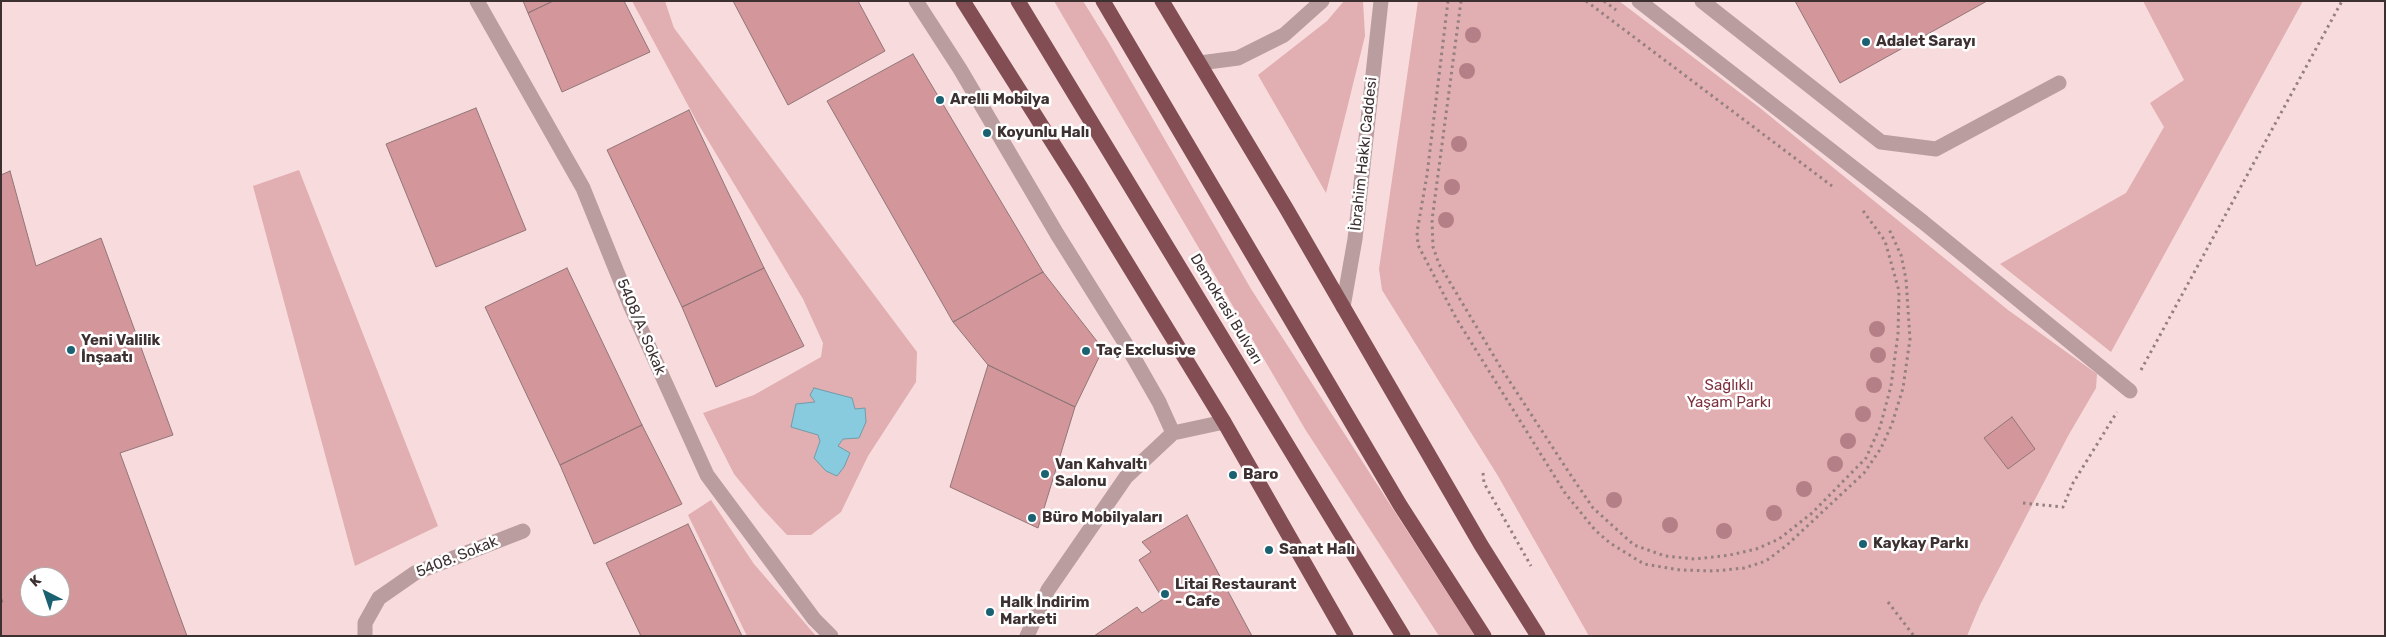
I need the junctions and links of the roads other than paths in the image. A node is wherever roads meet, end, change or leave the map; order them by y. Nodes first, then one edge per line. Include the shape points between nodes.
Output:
1 (476, 1) edge
2 (916, 1) edge
3 (963, 1) edge
4 (1018, 1) edge
5 (1103, 1) edge
6 (1162, 1) edge
7 (1322, 1) edge
8 (1381, 1) edge
9 (1639, 1) edge
10 (1702, 1) edge
11 (1200, 63) junction
12 (2059, 83) dead end
13 (1343, 307) junction
14 (2130, 391) road end
15 (1224, 422) junction
16 (1173, 433) junction
17 (523, 531) dead end
18 (1030, 633) edge
19 (365, 636) edge
20 (831, 636) edge
21 (1346, 636) edge
22 (1403, 636) edge
23 (1484, 636) edge
24 (1538, 636) edge

1 - 20 street, 5408/A. Sokak via 583,188 631,307 707,475 814,619
2 - 16 street via 1127,346
3 - 15 highway
4 - 22 highway, Demokrasi Bulvarı
5 - 23 highway via 1395,496
6 - 11 highway
7 - 11 street via 1284,35 1246,55
8 - 13 street, İbrahim Hakkı Caddesi via 1355,240
9 - 14 street via 1923,222
10 - 12 street via 1881,142 1936,149
11 - 13 highway
13 - 24 highway
15 - 16 street
15 - 21 highway
16 - 18 street via 1126,477 1048,590
17 - 19 street, 5408. Sokak via 415,573 378,598 365,622

